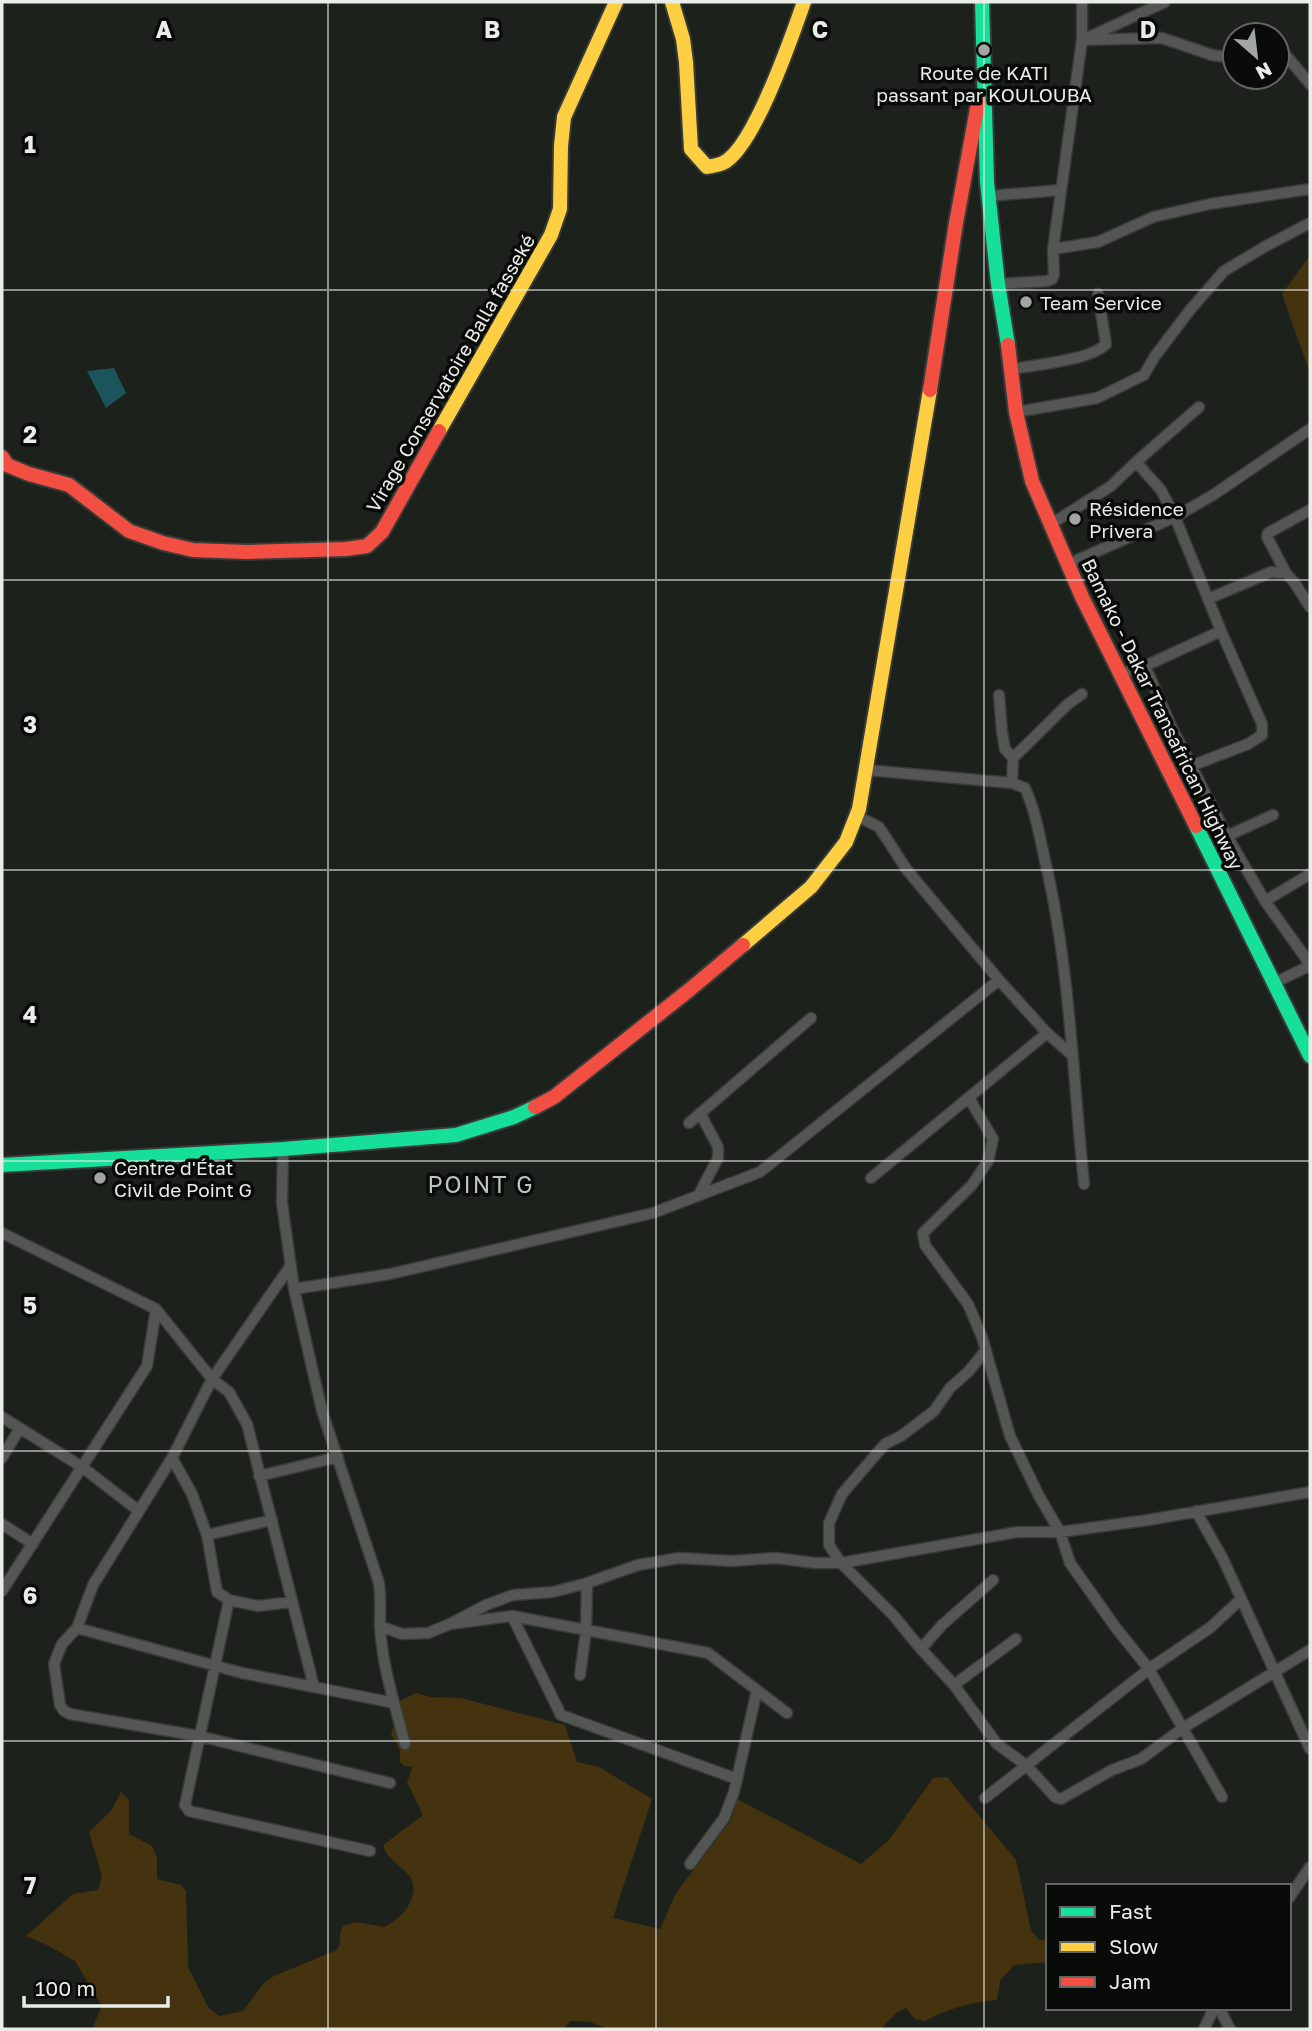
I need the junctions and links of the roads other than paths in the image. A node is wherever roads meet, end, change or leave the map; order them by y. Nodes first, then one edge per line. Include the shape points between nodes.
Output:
1 (616, 2) edge
2 (672, 2) edge
3 (804, 2) edge
4 (982, 2) edge
5 (1082, 2) edge
6 (1165, 2) edge
7 (1082, 40) junction
8 (1221, 56) edge
9 (1291, 61) edge
10 (983, 81) junction
11 (1310, 84) edge
12 (988, 189) junction
13 (1310, 189) edge
14 (1061, 190) junction
15 (956, 223) junction
16 (1310, 223) edge
17 (1053, 250) junction
18 (998, 284) junction
19 (1098, 294) dead end
20 (1012, 369) junction
21 (1199, 407) dead end
22 (1016, 412) junction
23 (1310, 429) edge
24 (2, 457) edge
25 (1136, 462) junction
26 (1310, 510) edge
27 (1175, 517) junction
28 (1051, 524) junction
29 (1069, 564) junction
30 (1286, 573) junction
31 (1208, 599) junction
32 (1310, 607) edge
33 (1221, 631) junction
34 (1146, 666) junction
35 (1119, 674) junction
36 (1082, 694) dead end
37 (999, 695) dead end
38 (1013, 758) junction
39 (1191, 766) junction
40 (867, 770) junction
41 (1012, 783) junction
42 (1273, 815) dead end
43 (857, 816) junction
44 (1227, 836) junction
45 (1310, 874) edge
46 (1265, 901) junction
47 (1309, 961) edge
48 (999, 980) junction
49 (1274, 984) junction
50 (811, 1018) dead end
51 (1047, 1033) junction
52 (1073, 1056) junction
53 (1310, 1056) edge
54 (969, 1098) junction
55 (700, 1113) junction
56 (689, 1123) dead end
57 (283, 1149) junction
58 (2, 1165) edge
59 (871, 1178) dead end
60 (1084, 1185) dead end
61 (698, 1196) junction
62 (2, 1233) edge
63 (291, 1265) junction
64 (294, 1290) junction
65 (156, 1309) junction
66 (986, 1350) junction
67 (212, 1379) junction
68 (2, 1417) edge
69 (20, 1428) junction
70 (338, 1457) junction
71 (2, 1458) edge
72 (172, 1458) junction
73 (82, 1467) junction
74 (260, 1476) junction
75 (1310, 1492) edge
76 (139, 1511) junction
77 (1196, 1511) junction
78 (272, 1520) junction
79 (2, 1524) edge
80 (1060, 1532) junction
81 (207, 1535) junction
82 (33, 1544) junction
83 (841, 1563) junction
84 (993, 1580) dead end
85 (587, 1583) junction
86 (2, 1591) edge
87 (1241, 1599) junction
88 (229, 1600) junction
89 (291, 1602) junction
90 (512, 1616) junction
91 (450, 1624) junction
92 (380, 1626) junction
93 (77, 1628) junction
94 (586, 1631) junction
95 (1016, 1639) dead end
96 (921, 1649) junction
97 (1310, 1650) edge
98 (214, 1666) junction
99 (1149, 1669) junction
100 (1275, 1672) junction
101 (580, 1675) dead end
102 (954, 1685) junction
103 (314, 1688) junction
104 (757, 1690) junction
105 (394, 1703) junction
106 (787, 1713) dead end
107 (1183, 1728) junction
108 (199, 1736) junction
109 (405, 1744) dead end
110 (1310, 1749) edge
111 (1026, 1765) junction
112 (737, 1779) junction
113 (390, 1783) dead end
114 (1222, 1797) dead end
115 (985, 1798) dead end
116 (370, 1851) dead end
117 (690, 1864) dead end
118 (1310, 1867) edge
119 (1291, 1895) edge
120 (1216, 2010) edge
121 (1218, 2010) edge
122 (1204, 2029) edge
123 (1230, 2029) edge

1 - 24 main road, Virage Conservatoire Balla fasseké via 564,117 560,209 551,235 382,531 368,545 247,552 194,550 163,543 129,531 69,485 29,474 6,464
2 - 3 main road via 687,62 691,149 701,163 715,167 727,162 759,117
4 - 10 main road, Bamako - Dakar Transafrican Highway
5 - 7 street
6 - 7 street
7 - 8 street via 1161,38
7 - 14 street
9 - 11 street
10 - 12 main road, Bamako - Dakar Transafrican Highway
10 - 15 main road
12 - 14 street
12 - 15 main road via 975,188 969,193
12 - 18 main road, Bamako - Dakar Transafrican Highway
13 - 17 street via 1153,217 1098,242
14 - 17 street
15 - 40 main road
16 - 22 street via 1224,271 1144,375 1097,398
17 - 18 street via 1052,279
18 - 20 main road, Bamako - Dakar Transafrican Highway
19 - 20 street via 1103,348
20 - 22 main road, Bamako - Dakar Transafrican Highway
21 - 25 street
22 - 28 main road, Bamako - Dakar Transafrican Highway via 1032,481
23 - 27 street
25 - 27 street via 1161,490
25 - 28 street via 1111,485
26 - 30 street via 1268,533
27 - 29 street
27 - 31 street
28 - 29 main road, Bamako - Dakar Transafrican Highway
29 - 35 main road, Bamako - Dakar Transafrican Highway
30 - 31 street via 1271,572
30 - 32 street
31 - 33 street
33 - 34 street
33 - 39 street via 1262,724 1262,735
34 - 35 street
34 - 39 street
35 - 49 main road, Bamako - Dakar Transafrican Highway
36 - 38 street
37 - 38 street via 1005,749
38 - 41 street
39 - 44 street
40 - 41 street
40 - 43 main road
41 - 52 street via 1025,788 1033,805 1052,891
42 - 44 street
43 - 48 street via 879,827 907,870
43 - 57 main road via 846,842 811,887 554,1097 514,1117 456,1135
44 - 46 street
45 - 46 street
46 - 47 street
47 - 49 street
48 - 51 street
48 - 61 street via 760,1172
49 - 53 main road, Bamako - Dakar Transafrican Highway
50 - 55 street
51 - 52 street
51 - 54 street
52 - 60 street
54 - 59 street
54 - 66 street via 993,1139 988,1161 972,1185 923,1233 925,1245 968,1304
55 - 56 street
55 - 61 street via 718,1147 718,1158
57 - 58 main road
57 - 63 street via 282,1203
61 - 64 street via 653,1213 509,1247
62 - 65 street
63 - 64 street
63 - 67 street
64 - 70 street via 322,1411
65 - 67 street
65 - 73 street via 147,1366
66 - 80 street via 1010,1436
66 - 83 street via 934,1411 885,1444 842,1494 828,1523 829,1545
67 - 72 street
67 - 74 street via 229,1392 247,1424
68 - 69 street
69 - 71 street
69 - 73 street
70 - 74 street
70 - 92 street via 379,1583
72 - 76 street
72 - 81 street
73 - 76 street
73 - 82 street
74 - 78 street
75 - 77 street
76 - 93 street via 93,1585
77 - 80 street
77 - 87 street
78 - 81 street
78 - 89 street
79 - 82 street
80 - 83 street via 1018,1532
80 - 99 street via 1070,1563
81 - 88 street via 214,1587
82 - 86 street
83 - 85 street via 679,1558 638,1565
83 - 96 street
84 - 96 street
85 - 91 street via 554,1592 513,1595
85 - 94 street
87 - 99 street via 1211,1627
87 - 100 street
88 - 89 street via 258,1606
88 - 98 street
89 - 103 street
90 - 91 street
90 - 94 street
90 - 112 street via 561,1715
91 - 92 street via 428,1633 402,1634
92 - 105 street
93 - 98 street
93 - 108 street via 62,1644 54,1664 64,1711
94 - 101 street
94 - 104 street via 708,1653
95 - 102 street
96 - 102 street
97 - 100 street
98 - 103 street
98 - 108 street
99 - 107 street
99 - 111 street
100 - 107 street
100 - 110 street
102 - 111 street via 997,1744
103 - 105 street
104 - 106 street
104 - 112 street
105 - 109 street
107 - 111 street via 1141,1759 1061,1799
107 - 114 street
108 - 113 street
108 - 116 street via 185,1805 189,1811
111 - 115 street
112 - 117 street via 724,1818
118 - 119 street
120 - 122 street
121 - 123 street

